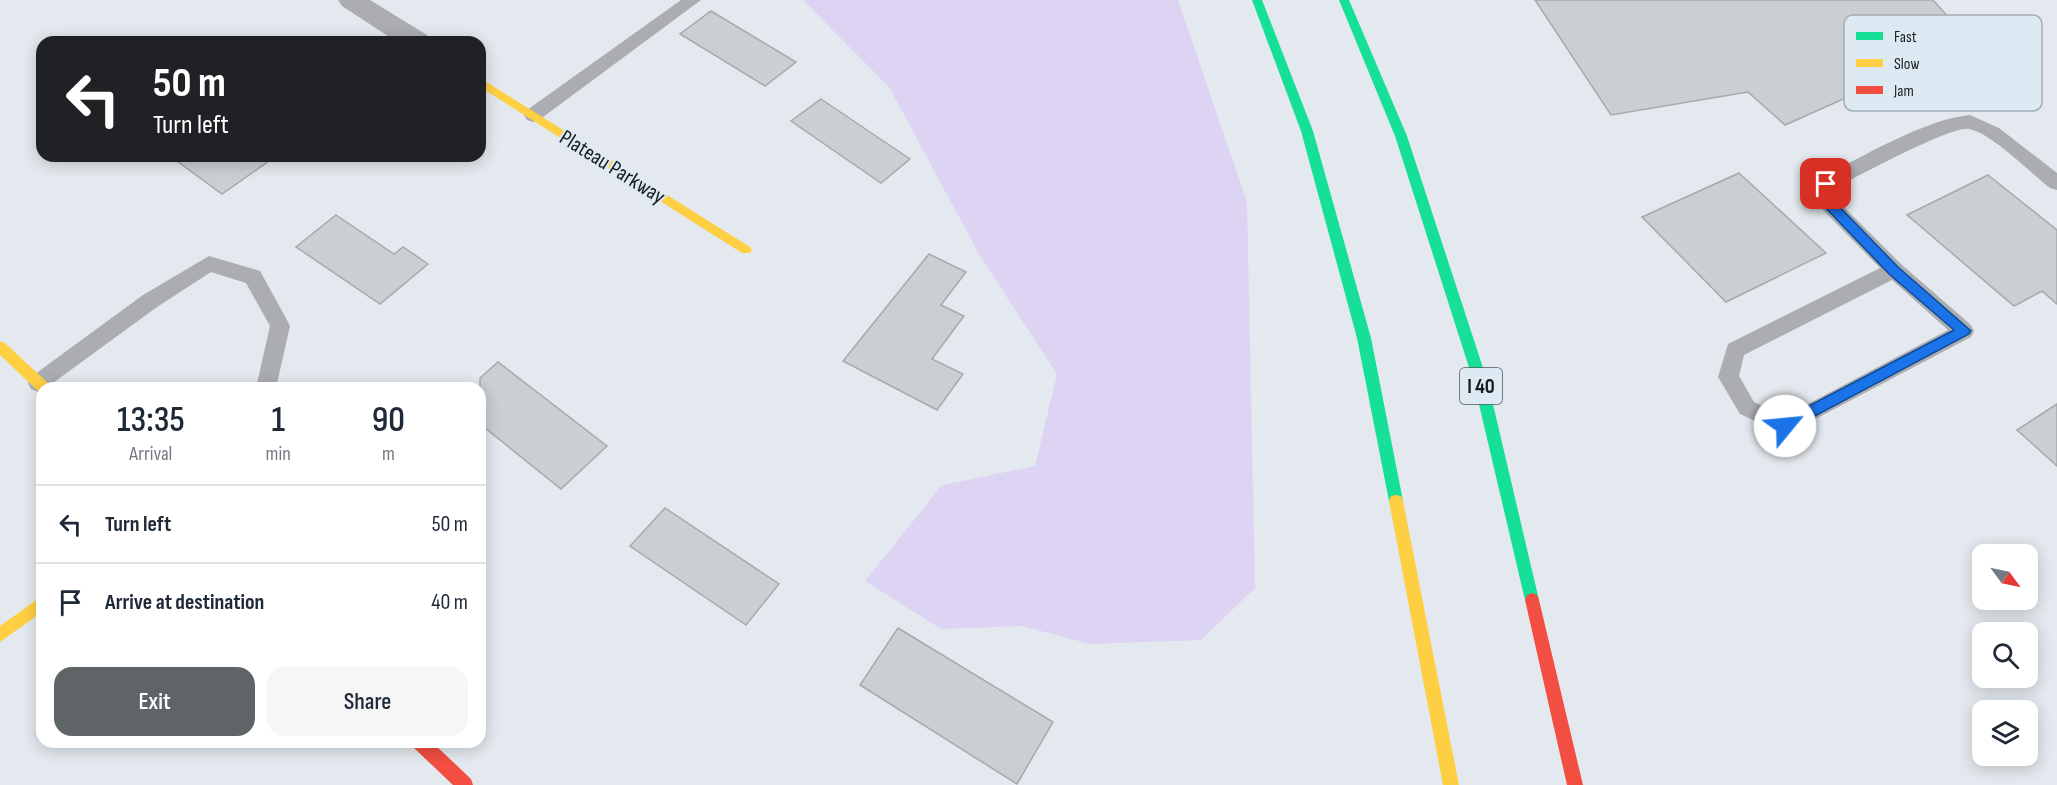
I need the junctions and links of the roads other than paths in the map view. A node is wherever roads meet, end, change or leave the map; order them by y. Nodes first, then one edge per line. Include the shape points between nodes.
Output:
1 (351, 0) edge
2 (693, 0) edge
3 (1257, 0) edge
4 (1344, 0) edge
5 (408, 36) edge
6 (486, 86) edge
7 (533, 115) junction
8 (2057, 183) edge
9 (746, 250) dead end
10 (1894, 270) junction
11 (0, 347) edge
12 (37, 382) edge
13 (46, 382) edge
14 (267, 382) edge
15 (36, 608) edge
16 (0, 635) edge
17 (426, 748) edge
18 (465, 785) edge
19 (1451, 785) edge
20 (1575, 785) edge

1 - 5 street
2 - 7 lane
3 - 19 main road via 1307,131 1364,338
4 - 20 main road, I 40 via 1401,136 1481,383
6 - 7 main road, Plateau Parkway
7 - 9 main road, Plateau Parkway
8 - 10 lane via 1987,129 1967,121 1826,184 1824,199
10 - 10 lane via 1735,350 1728,377 1747,408 1785,426 1964,331
11 - 12 main road
13 - 14 lane via 150,301 209,264 253,277 280,326
15 - 16 main road
17 - 18 main road

